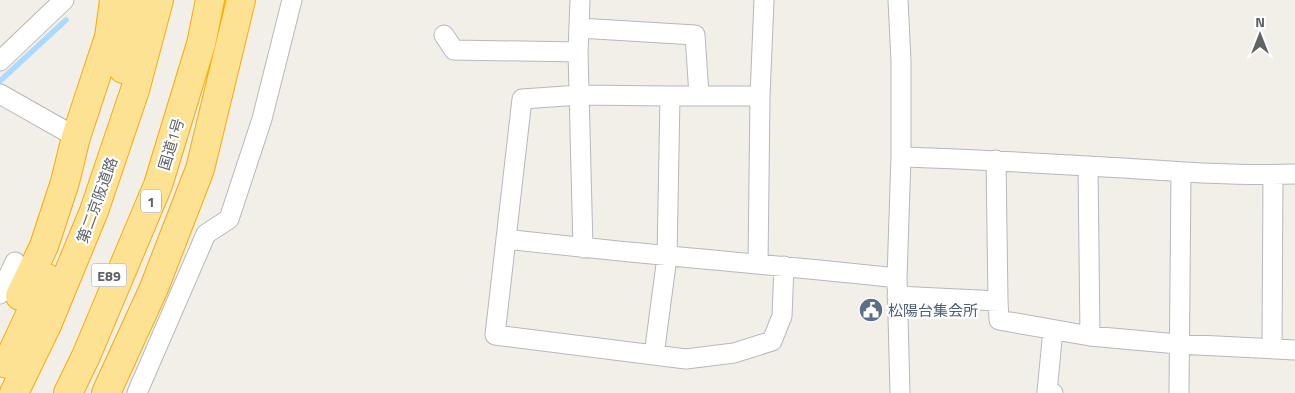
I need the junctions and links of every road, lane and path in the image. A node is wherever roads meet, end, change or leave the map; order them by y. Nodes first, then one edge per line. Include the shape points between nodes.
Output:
1 (64, 0) edge
2 (114, 0) edge
3 (132, 0) edge
4 (144, 0) edge
5 (159, 0) edge
6 (196, 0) edge
7 (210, 0) edge
8 (241, 0) edge
9 (292, 0) edge
10 (580, 0) edge
11 (764, 0) edge
12 (898, 0) edge
13 (579, 28) junction
14 (444, 35) dead end
15 (578, 52) junction
16 (0, 62) edge
17 (0, 94) edge
18 (580, 95) junction
19 (699, 95) junction
20 (670, 96) junction
21 (760, 96) junction
22 (116, 107) junction
23 (76, 137) junction
24 (901, 157) junction
25 (996, 160) junction
26 (1088, 166) junction
27 (1181, 172) junction
28 (1295, 174) edge
29 (1273, 175) junction
30 (506, 239) junction
31 (583, 248) junction
32 (667, 257) junction
33 (15, 262) dead end
34 (758, 264) junction
35 (784, 266) junction
36 (897, 287) junction
37 (0, 294) edge
38 (998, 301) junction
39 (1052, 330) junction
40 (1090, 336) junction
41 (0, 338) edge
42 (1178, 344) junction
43 (1272, 348) junction
44 (1295, 350) edge
45 (654, 355) junction
46 (0, 379) edge
47 (14, 393) edge
48 (56, 393) edge
49 (68, 393) edge
50 (106, 393) edge
51 (137, 393) edge
52 (900, 393) edge
53 (1053, 393) edge
54 (1179, 393) edge

1 - 16 street
2 - 23 highway via 109,37
3 - 22 highway via 133,12
4 - 22 highway
5 - 47 highway, 第二京阪道路 / E89 via 135,90 94,211 47,325
6 - 48 highway, E89 via 155,153 114,264
7 - 49 highway, 国道1号 / 1 via 201,44 158,185
8 - 50 highway via 200,170 154,288
9 - 51 street via 262,118 229,219 206,234
10 - 13 street
11 - 21 street
12 - 24 street
13 - 15 street
13 - 19 street via 695,35
14 - 15 street via 454,50
15 - 18 street
17 - 23 street
18 - 20 street
18 - 30 street via 522,99
18 - 31 street
19 - 20 street
19 - 21 street
20 - 32 street
21 - 34 street
22 - 46 highway via 44,284
23 - 41 highway via 44,246
24 - 25 street
24 - 36 street
25 - 26 street
25 - 38 street
26 - 27 street
26 - 40 street
27 - 29 street
27 - 42 street
28 - 29 street
29 - 43 street
30 - 31 street
30 - 45 street via 495,335
31 - 32 street
32 - 34 street
32 - 45 street
33 - 37 street
34 - 35 street
35 - 36 street
35 - 45 street via 782,316 772,341 734,354 686,359
36 - 38 street
36 - 52 street
38 - 39 street via 1000,320
39 - 40 street
39 - 53 street via 1047,392
40 - 42 street
42 - 43 street
42 - 54 street
43 - 44 street

